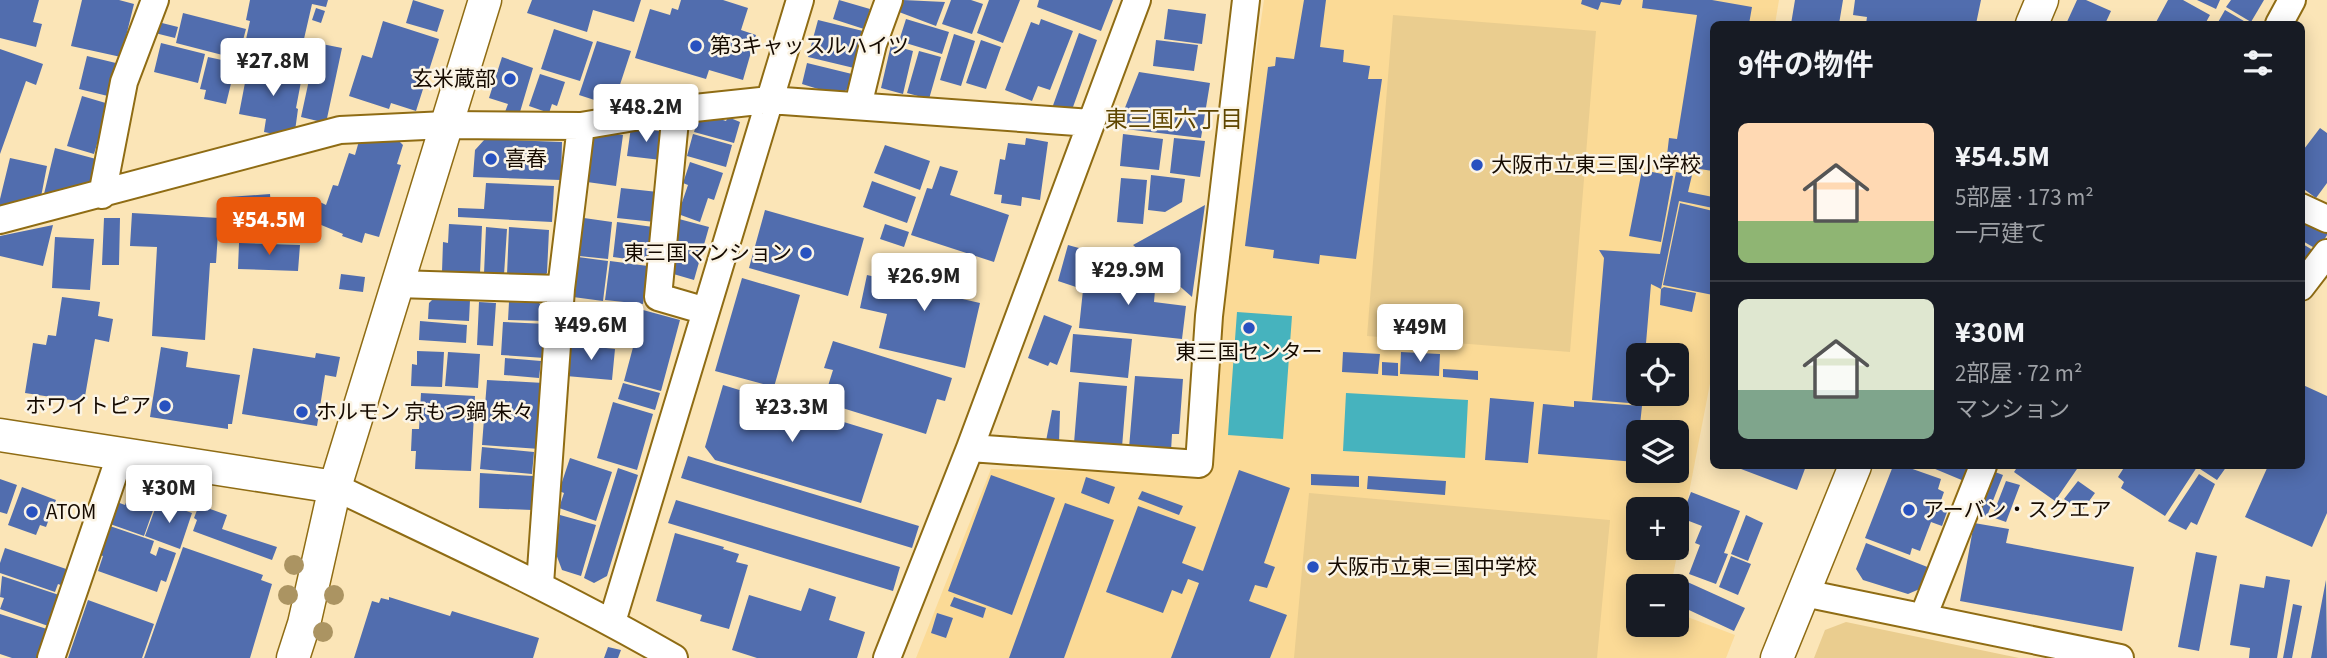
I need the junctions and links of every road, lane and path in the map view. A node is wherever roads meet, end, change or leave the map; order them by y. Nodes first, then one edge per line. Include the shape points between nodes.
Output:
1 (155, 0) edge
2 (485, 0) edge
3 (800, 0) edge
4 (889, 0) edge
5 (1137, 0) edge
6 (1246, 0) edge
7 (2042, 0) edge
8 (2292, 0) edge
9 (2033, 21) edge
10 (2281, 21) edge
11 (769, 100) junction
12 (858, 106) junction
13 (676, 110) junction
14 (1091, 123) junction
15 (446, 125) junction
16 (581, 126) junction
17 (102, 195) junction
18 (2305, 209) edge
19 (2327, 219) edge
20 (0, 220) edge
21 (2327, 253) edge
22 (2305, 282) edge
23 (397, 284) junction
24 (561, 289) junction
25 (706, 311) junction
26 (0, 435) edge
27 (970, 448) junction
28 (121, 453) junction
29 (1854, 469) edge
30 (1982, 469) edge
31 (335, 487) junction
32 (540, 584) junction
33 (1804, 593) junction
34 (1923, 617) junction
35 (612, 622) junction
36 (51, 658) edge
37 (293, 658) edge
38 (674, 658) edge
39 (887, 658) edge
40 (1777, 658) edge
41 (2120, 658) edge

1 - 17 street via 124,82
2 - 15 street
3 - 11 street
4 - 12 street
5 - 14 street
6 - 27 street via 1209,316 1199,464
7 - 9 street
8 - 10 street
11 - 12 street
11 - 13 street
11 - 25 street
12 - 14 street
13 - 16 street
13 - 25 street via 658,297
14 - 27 street
15 - 16 street
15 - 17 street via 340,130
15 - 23 street
16 - 24 street
17 - 20 street
18 - 19 street
21 - 22 street
23 - 24 street
23 - 31 street
24 - 32 street
25 - 35 street
26 - 28 street
27 - 39 street
28 - 31 street
28 - 36 street
29 - 33 street
30 - 34 street
31 - 32 street
31 - 37 street
32 - 35 street
33 - 34 street
33 - 40 street
34 - 41 street
35 - 38 street

